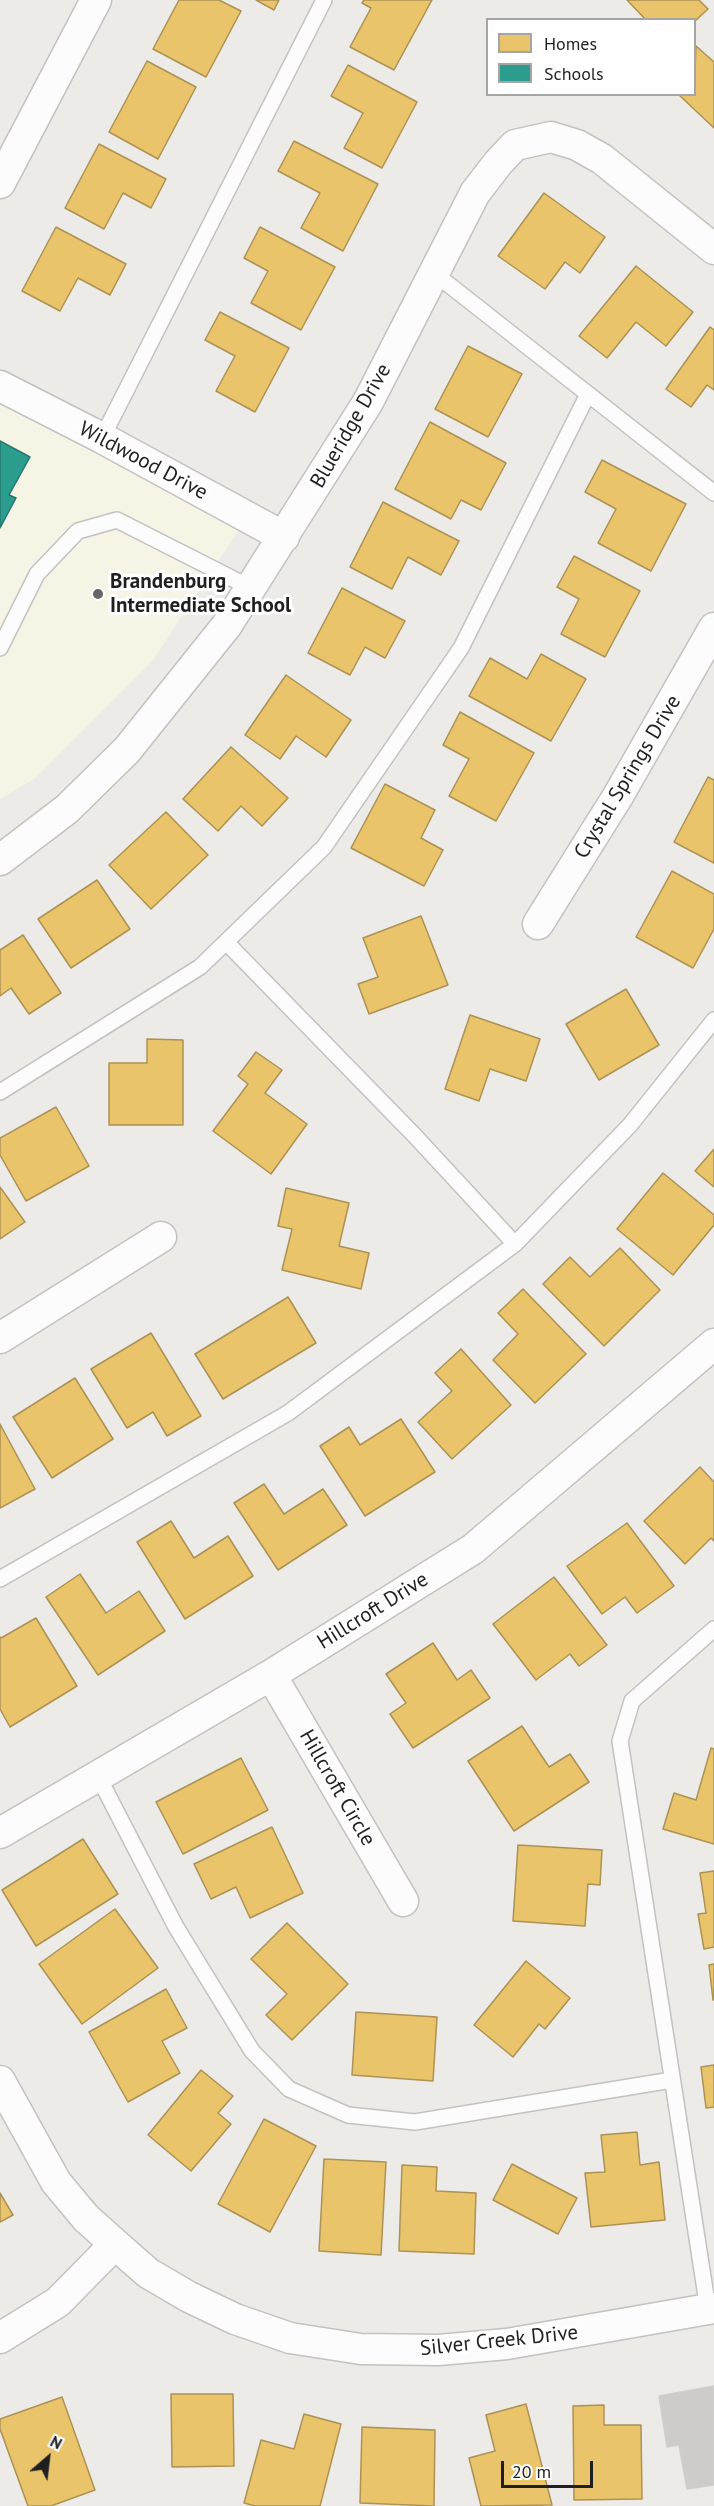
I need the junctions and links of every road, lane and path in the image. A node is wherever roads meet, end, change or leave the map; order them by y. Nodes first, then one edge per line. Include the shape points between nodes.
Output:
1 (96, 0) edge
2 (324, 0) edge
3 (0, 183) edge
4 (714, 249) edge
5 (434, 273) junction
6 (0, 386) edge
7 (588, 394) junction
8 (102, 438) junction
9 (714, 493) edge
10 (284, 537) junction
11 (251, 588) junction
12 (714, 628) edge
13 (0, 648) edge
14 (0, 860) edge
15 (538, 924) dead end
16 (226, 942) junction
17 (714, 1020) edge
18 (0, 1092) edge
19 (161, 1237) dead end
20 (515, 1244) junction
21 (0, 1338) edge
22 (714, 1344) edge
23 (0, 1579) edge
24 (714, 1629) edge
25 (271, 1675) junction
26 (98, 1776) junction
27 (0, 1833) edge
28 (403, 1901) dead end
29 (672, 2080) junction
30 (0, 2081) edge
31 (115, 2244) junction
32 (711, 2309) edge
33 (0, 2338) edge

1 - 3 street
2 - 8 lane
4 - 5 street, Blueridge Drive via 602,159 551,137 515,145 498,163 475,193
5 - 7 lane
5 - 10 street, Blueridge Drive via 368,402
6 - 8 street, Wildwood Drive
7 - 9 lane
7 - 16 lane via 461,648 324,847
8 - 10 street, Wildwood Drive
10 - 11 street, Blueridge Drive
11 - 13 lane via 117,519 78,531 37,574
11 - 14 street, Blueridge Drive via 193,670 127,750 67,809
12 - 15 street, Crystal Springs Drive via 618,796
16 - 18 lane via 200,967
16 - 20 lane
17 - 20 lane via 630,1125
19 - 21 street
20 - 23 lane via 288,1413
22 - 25 street, Hillcroft Drive via 473,1549
24 - 29 lane via 632,1701 620,1741
25 - 26 street, Hillcroft Drive
25 - 28 street, Hillcroft Circle
26 - 27 street, Hillcroft Drive
26 - 29 lane via 176,1928 252,2051 289,2089 348,2115 415,2122
29 - 32 lane
30 - 31 street, Silver Creek Drive via 56,2182 86,2218
31 - 32 street, Silver Creek Drive via 147,2273 235,2319 290,2338 361,2349 438,2350 507,2344
31 - 33 street via 58,2302

